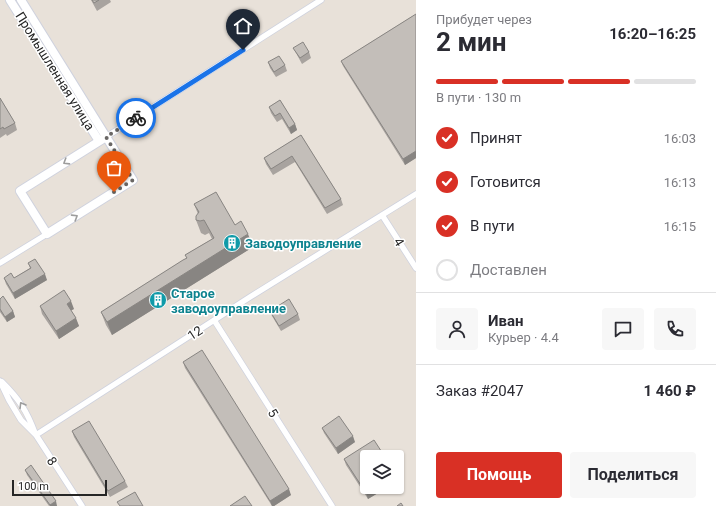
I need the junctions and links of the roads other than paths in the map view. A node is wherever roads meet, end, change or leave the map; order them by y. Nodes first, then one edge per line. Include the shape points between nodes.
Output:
1 (10, 0) edge
2 (21, 0) edge
3 (321, 0) edge
4 (56, 56) junction
5 (48, 61) junction
6 (103, 139) junction
7 (416, 194) edge
8 (382, 215) junction
9 (47, 234) junction
10 (0, 263) edge
11 (416, 268) edge
12 (214, 320) junction
13 (0, 380) edge
14 (36, 435) junction
15 (82, 506) edge
16 (332, 506) edge

1 - 5 street, Промышленная улица
2 - 4 street, Промышленная улица
3 - 6 street, Промышленная улица
4 - 5 street
4 - 6 street, Промышленная улица
5 - 6 street, Промышленная улица
6 -> 9 street, Промышленная улица via 20,191
9 -> 6 street, Промышленная улица via 133,180
7 - 8 street, 12
8 - 11 street, 4
8 - 12 street, 12
9 - 10 street, Промышленная улица
12 - 14 street, 12
12 - 16 street, 5
13 - 14 street via 8,400 21,420
14 -> 13 street via 16,395
14 - 15 street, 8

